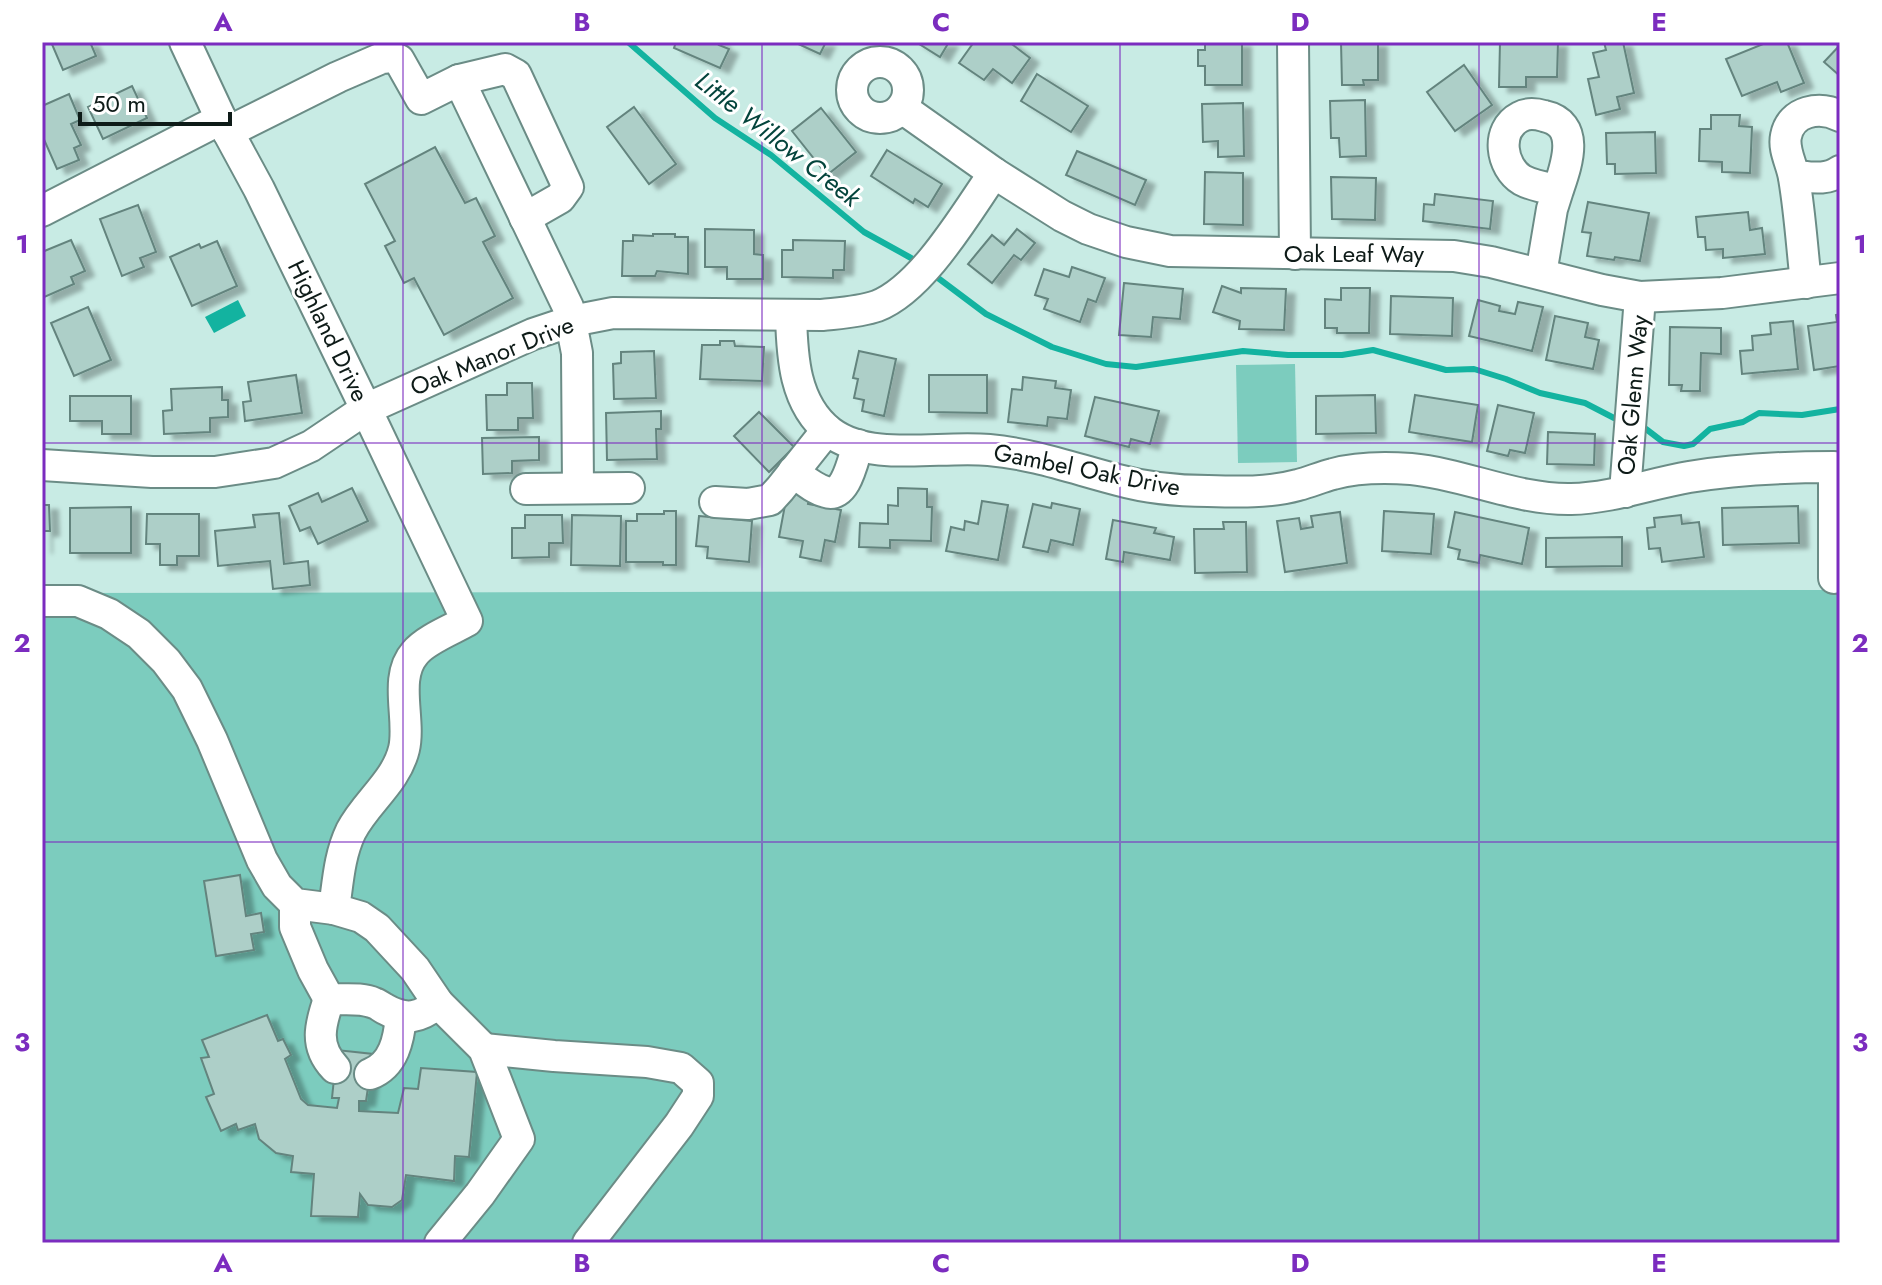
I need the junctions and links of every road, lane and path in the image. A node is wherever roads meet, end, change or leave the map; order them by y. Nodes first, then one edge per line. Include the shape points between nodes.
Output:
1 (185, 42) edge
2 (1293, 42) edge
3 (459, 80) junction
4 (902, 108) dead end
5 (1840, 116) edge
6 (224, 126) junction
7 (1840, 171) edge
8 (994, 173) junction
9 (1794, 176) junction
10 (1558, 190) dead end
11 (42, 211) edge
12 (525, 218) junction
13 (1295, 254) junction
14 (1541, 274) junction
15 (1840, 278) edge
16 (1806, 283) junction
17 (1640, 297) junction
18 (791, 315) junction
19 (572, 321) junction
20 (366, 409) junction
21 (827, 430) junction
22 (858, 445) junction
23 (42, 465) edge
24 (793, 472) junction
25 (578, 488) junction
26 (629, 488) dead end
27 (526, 489) dead end
28 (1625, 492) junction
29 (715, 502) dead end
30 (1834, 578) dead end
31 (42, 601) edge
32 (295, 904) junction
33 (334, 909) junction
34 (329, 999) junction
35 (438, 1003) junction
36 (401, 1016) junction
37 (484, 1049) junction
38 (335, 1068) dead end
39 (370, 1074) dead end
40 (440, 1243) edge
41 (588, 1243) edge

1 - 6 street, Highland Drive
2 - 13 street
3 - 6 street via 421,99 399,60 382,58
3 - 12 street
3 - 12 street via 505,69 516,75 568,187 560,198
4 - 8 street, Oak Leaf Way
5 - 9 street via 1814,110 1791,124 1786,151
6 - 11 street
6 - 20 street, Highland Drive
7 - 9 street via 1817,178
8 - 13 street, Oak Leaf Way via 1062,216 1126,242 1170,251
8 - 18 street, Oak Manor Drive via 901,293 850,312
9 - 16 street
10 - 14 street
12 - 19 street
13 - 14 street, Oak Leaf Way via 1454,256
14 - 17 street, Oak Leaf Way
15 - 16 street, Oak Leaf Way
16 - 17 street, Oak Leaf Way
17 - 28 street, Oak Glenn Way
18 - 19 street, Oak Manor Drive via 613,313
18 - 21 street, Gambel Oak Drive via 797,379 808,406
19 - 20 street, Oak Manor Drive
19 - 25 street
20 - 23 street, Oak Manor Drive via 311,446 274,463 215,472
20 - 33 street, Highland Drive via 467,621 415,652 407,666 404,749 384,788 352,830 341,858
21 - 22 street, Gambel Oak Drive
21 - 24 street
22 - 24 street via 847,479 833,493
22 - 28 street, Gambel Oak Drive via 1012,452 1121,481 1205,491 1264,491 1361,467 1425,471 1542,497
24 - 29 street via 770,500
25 - 26 street
25 - 27 street
28 - 30 street, Gambel Oak Drive via 1727,471 1834,467
31 - 32 street via 78,601 109,614 166,661 187,689 212,740 262,860
32 - 33 street
32 - 34 street via 295,927
33 - 35 street via 377,928
34 - 36 street via 374,1002
34 - 38 street via 320,1033 327,1060
35 - 36 street via 426,1013
35 - 37 street
36 - 39 street via 395,1049 379,1071
37 - 40 street via 519,1139
37 - 41 street via 647,1062 681,1068 698,1083 698,1096 679,1125

